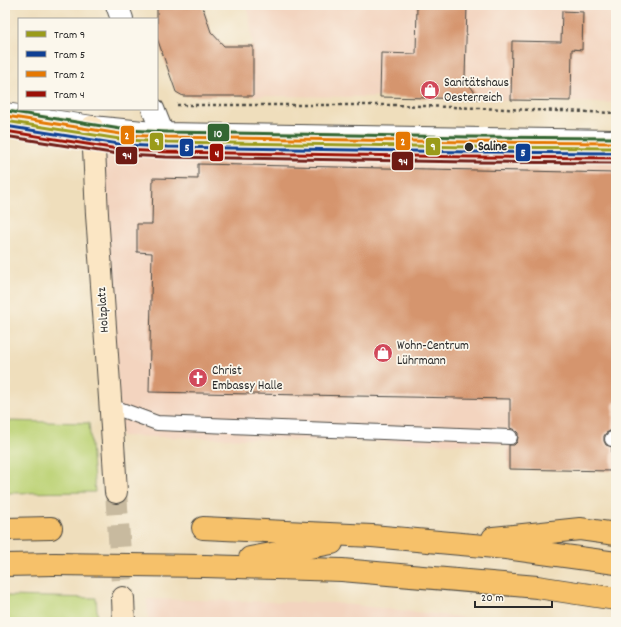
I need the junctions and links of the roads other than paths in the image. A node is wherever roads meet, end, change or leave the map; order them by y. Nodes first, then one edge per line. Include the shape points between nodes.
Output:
1 (116, 5) edge
2 (122, 18) edge
3 (162, 107) edge
4 (5, 114) edge
5 (92, 127) junction
6 (163, 134) junction
7 (616, 141) edge
8 (111, 406) junction
9 (510, 437) dead end
10 (116, 492) tunnel mouth
11 (52, 528) dead end
12 (203, 528) dead end
13 (5, 529) edge
14 (616, 534) edge
15 (372, 536) junction
16 (446, 542) junction
17 (616, 563) edge
18 (5, 565) edge
19 (205, 566) junction
20 (123, 598) tunnel mouth
21 (616, 599) edge
22 (124, 622) edge

1 - 2 street
3 - 6 street
4 - 5 street
5 - 6 street
5 - 8 street, Holzplatz
6 - 7 street
8 - 9 lane via 157,423
8 - 10 street, Holzplatz
11 - 13 main road
12 - 15 main road
14 - 16 main road via 580,529
15 - 16 main road
15 - 19 main road
16 - 17 main road
18 - 19 main road, bridge
19 - 21 main road via 342,570 537,587
20 - 22 street

